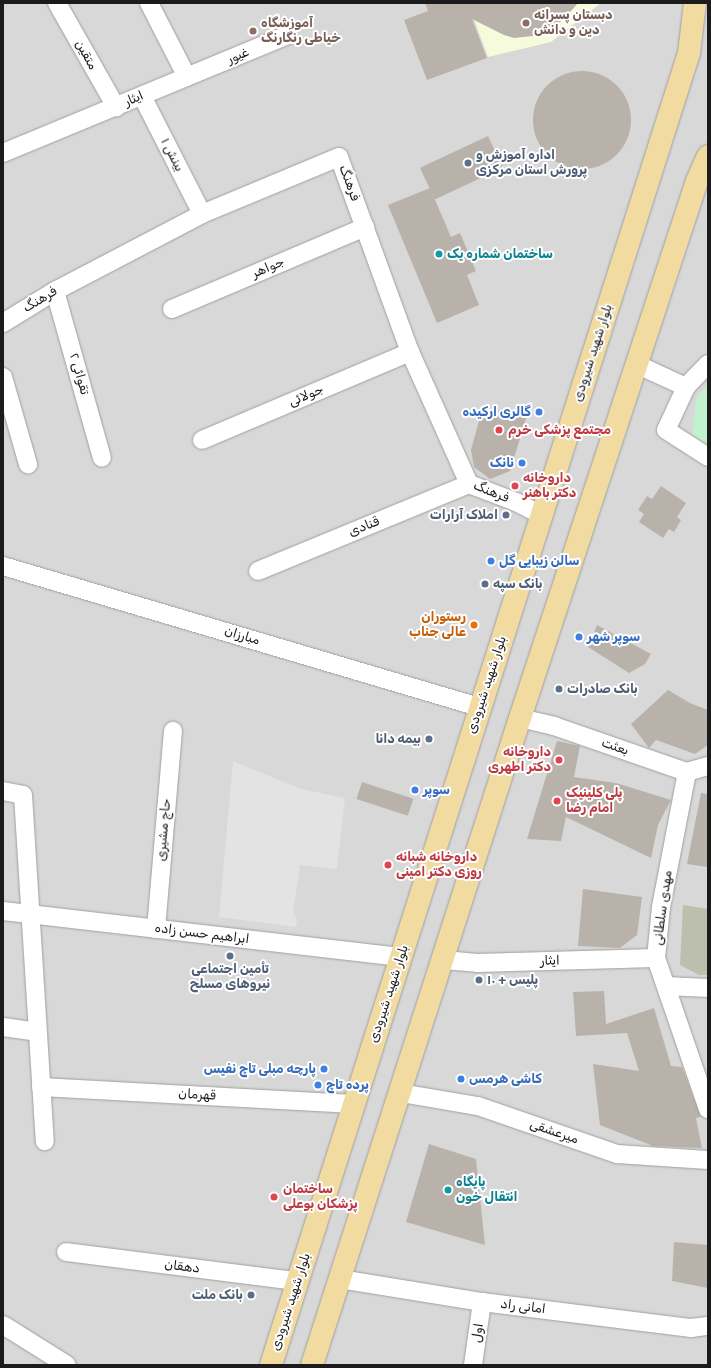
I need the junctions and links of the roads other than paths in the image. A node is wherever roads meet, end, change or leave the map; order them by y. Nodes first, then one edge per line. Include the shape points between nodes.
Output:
1 (57, 3) edge
2 (149, 3) edge
3 (695, 3) edge
4 (288, 35) dead end
5 (699, 50) edge
6 (188, 77) junction
7 (142, 96) junction
8 (116, 107) junction
9 (3, 153) edge
10 (708, 156) edge
11 (703, 177) edge
12 (202, 214) junction
13 (365, 226) junction
14 (55, 291) junction
15 (172, 309) dead end
16 (3, 323) edge
17 (410, 352) junction
18 (708, 364) edge
19 (638, 365) junction
20 (3, 377) edge
21 (686, 387) junction
22 (202, 440) dead end
23 (708, 457) edge
24 (102, 458) dead end
25 (28, 464) dead end
26 (469, 484) junction
27 (541, 516) junction
28 (3, 566) edge
29 (258, 571) dead end
30 (480, 707) junction
31 (520, 718) junction
32 (173, 731) dead end
33 (708, 766) edge
34 (687, 772) junction
35 (3, 791) edge
36 (3, 910) edge
37 (30, 915) junction
38 (156, 928) junction
39 (400, 957) junction
40 (656, 958) junction
41 (444, 960) junction
42 (666, 986) junction
43 (708, 988) edge
44 (3, 1027) edge
45 (37, 1032) junction
46 (41, 1087) junction
47 (401, 1093) junction
48 (354, 1104) junction
49 (708, 1110) edge
50 (45, 1141) dead end
51 (708, 1160) edge
52 (66, 1252) dead end
53 (340, 1279) junction
54 (297, 1281) junction
55 (482, 1302) junction
56 (3, 1325) edge
57 (708, 1326) edge
58 (67, 1365) edge
59 (271, 1365) edge
60 (312, 1365) edge
61 (473, 1365) edge

1 - 8 street, متقین
2 - 6 street
3 - 5 main road, بلوار شهید شیرودی
4 - 6 street, غیور
5 - 27 main road, بلوار شهید شیرودی
6 - 7 street, ایثار
7 - 8 street, ایثار
7 - 12 street, بینش ۱
8 - 9 street, ایثار
10 - 11 main road
11 - 19 main road
12 - 13 street, فرهنگ via 339,157
12 - 14 street, فرهنگ
13 - 15 street, جواهر
13 - 17 street, فرهنگ
14 - 16 street, فرهنگ
14 - 24 street, تقوائی ۲
17 - 22 street, جولائی
17 - 26 street, فرهنگ
18 - 21 street
19 - 21 street
19 - 31 main road
20 - 25 street
21 - 23 street via 666,430
26 - 27 street, فرهنگ via 516,502
26 - 29 street, قنادی
27 - 30 main road, بلوار شهید شیرودی
28 - 30 street, مبارزان
30 - 39 main road, بلوار شهید شیرودی
31 - 34 street, بعثت via 554,726
31 - 41 main road
32 - 38 street, حاج مشیری
33 - 34 street
34 - 40 street, مهدی سلطانی via 661,907
35 - 37 street via 23,795
36 - 37 street, ابراهیم حسن زاده
37 - 38 street, ابراهیم حسن زاده
37 - 45 street
38 - 39 street, ابراهیم حسن زاده
39 - 48 main road, بلوار شهید شیرودی
40 - 41 street, ایثار via 477,963
40 - 42 street, مهدی سلطانی
41 - 47 main road
42 - 43 street
42 - 49 street, مهدی سلطانی
44 - 45 street
45 - 46 street
46 - 48 street, قهرمان
46 - 50 street
47 - 51 street, میرعشقی via 478,1106 617,1154
47 - 53 main road
48 - 54 main road, بلوار شهید شیرودی
52 - 54 street, دهقان
53 - 55 street, امانی راد
53 - 60 main road
54 - 59 main road, بلوار شهید شیرودی
55 - 57 street, امانی راد via 691,1328
55 - 61 street, اول
56 - 58 street

